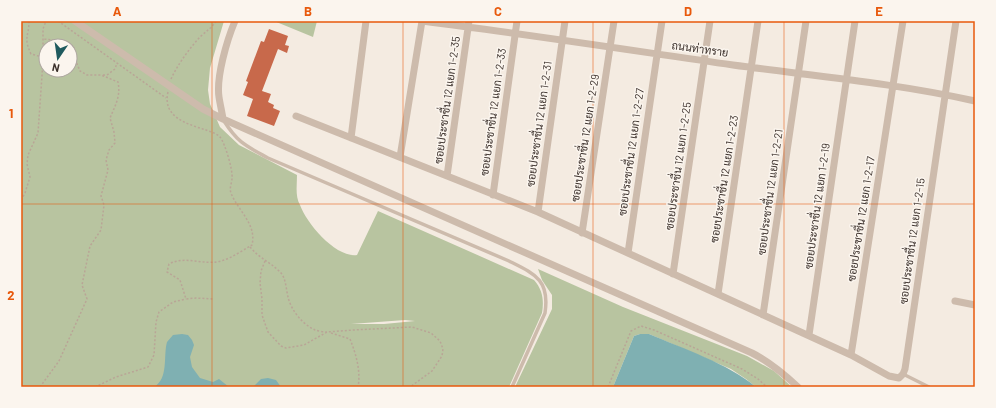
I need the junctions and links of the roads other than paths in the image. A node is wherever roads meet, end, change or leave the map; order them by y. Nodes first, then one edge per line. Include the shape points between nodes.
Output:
1 (75, 21) edge
2 (235, 21) edge
3 (366, 21) edge
4 (422, 21) edge
5 (517, 21) edge
6 (565, 21) edge
7 (614, 21) edge
8 (662, 21) edge
9 (710, 21) edge
10 (758, 21) edge
11 (806, 21) edge
12 (855, 21) edge
13 (903, 21) edge
14 (956, 21) edge
15 (468, 24) edge
16 (515, 33) junction
17 (562, 40) junction
18 (610, 47) junction
19 (657, 54) junction
20 (704, 61) junction
21 (752, 67) junction
22 (798, 73) junction
23 (847, 79) junction
24 (893, 86) junction
25 (945, 94) junction
26 (975, 101) edge
27 (296, 116) dead end
28 (223, 119) junction
29 (351, 138) junction
30 (400, 157) junction
31 (447, 176) junction
32 (493, 195) junction
33 (538, 212) junction
34 (582, 232) junction
35 (628, 253) junction
36 (673, 274) junction
37 (718, 294) junction
38 (955, 301) dead end
39 (975, 305) edge
40 (764, 315) junction
41 (809, 335) junction
42 (850, 355) junction
43 (903, 374) junction
44 (512, 387) edge
45 (798, 387) edge
46 (929, 387) edge

1 - 28 street via 203,109
2 - 28 street via 228,39 219,84
3 - 29 street
4 - 15 street, ถนนท่าทราย
4 - 30 street
5 - 16 street, ซอยประชาชื่น 12 แยก 1-2-33
6 - 17 street, ซอยประชาชื่น 12 แยก 1-2-31
7 - 18 street, ซอยประชาชื่น 12 แยก 1-2-29
8 - 19 street, ซอยประชาชื่น 12 แยก 1-2-27
9 - 20 street, ซอยประชาชื่น 12 แยก 1-2-25
10 - 21 street, ซอยประชาชื่น 12 แยก 1-2-23
11 - 22 street, ซอยประชาชื่น 12 แยก 1-2-21
12 - 23 street, ซอยประชาชื่น 12 แยก 1-2-19
13 - 24 street, ซอยประชาชื่น 12 แยก 1-2-17
14 - 25 street, ซอยประชาชื่น 12 แยก 1-2-15
15 - 16 street, ถนนท่าทราย
15 - 31 street, ซอยประชาชื่น 12 แยก 1-2-35
16 - 17 street, ถนนท่าทราย
16 - 32 street, ซอยประชาชื่น 12 แยก 1-2-33
17 - 18 street, ถนนท่าทราย
17 - 33 street, ซอยประชาชื่น 12 แยก 1-2-31
18 - 19 street, ถนนท่าทราย
18 - 34 street, ซอยประชาชื่น 12 แยก 1-2-29
19 - 20 street, ถนนท่าทราย
19 - 35 street, ซอยประชาชื่น 12 แยก 1-2-27
20 - 21 street, ถนนท่าทราย
20 - 36 street, ซอยประชาชื่น 12 แยก 1-2-25
21 - 22 street, ถนนท่าทราย
21 - 37 street, ซอยประชาชื่น 12 แยก 1-2-23
22 - 23 street, ถนนท่าทราย
22 - 40 street, ซอยประชาชื่น 12 แยก 1-2-21
23 - 24 street, ถนนท่าทราย
23 - 41 street, ซอยประชาชื่น 12 แยก 1-2-19
24 - 25 street, ถนนท่าทราย
24 - 42 street, ซอยประชาชื่น 12 แยก 1-2-17
25 - 26 street, ถนนท่าทราย
25 - 43 street, ซอยประชาชื่น 12 แยก 1-2-15
27 - 29 street
28 - 44 lane via 241,143 268,158 534,273 544,287 547,301 545,313
28 - 45 street via 752,353 767,361
29 - 30 street
30 - 31 street
31 - 32 street
32 - 33 street
33 - 34 street
34 - 35 street
35 - 36 street
36 - 37 street
37 - 40 street
38 - 39 street
40 - 41 street
41 - 42 street
42 - 43 street via 889,376 899,378
43 - 46 lane

